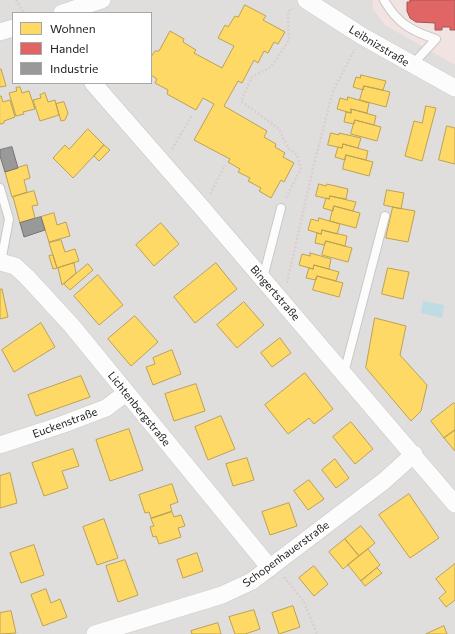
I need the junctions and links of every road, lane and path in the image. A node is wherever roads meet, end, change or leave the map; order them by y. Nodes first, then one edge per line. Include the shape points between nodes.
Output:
1 (16, 0) edge
2 (102, 0) edge
3 (384, 0) edge
4 (301, 2) edge
5 (23, 12) edge
6 (65, 12) edge
7 (12, 28) edge
8 (0, 32) edge
9 (362, 36) junction
10 (412, 65) junction
11 (94, 84) edge
12 (455, 88) edge
13 (192, 115) dead end
14 (163, 163) junction
15 (225, 165) dead end
16 (0, 188) edge
17 (281, 208) joint
18 (203, 209) junction
19 (385, 216) dead end
20 (1, 262) edge
21 (263, 279) junction
22 (283, 302) junction
23 (344, 373) junction
24 (126, 393) junction
25 (0, 445) edge
26 (414, 454) junction
27 (455, 504) edge
28 (270, 568) junction
29 (95, 634) edge
30 (317, 634) edge

1 - 5 path
2 - 6 street
3 - 10 lane via 403,24 419,34 436,38
4 - 9 street, Leibnizstraße
4 - 17 path via 288,12 289,40 271,67 252,77 241,101 279,129 288,148 297,155 301,168
7 - 8 street
9 - 10 street, Leibnizstraße
9 - 22 path via 333,91
10 - 12 street, Leibnizstraße
11 - 14 street, Bingertstraße
13 - 14 path
14 - 18 street, Bingertstraße
15 - 18 path
16 - 20 lane via 9,219
17 - 21 lane
18 - 21 street, Bingertstraße
19 - 23 lane
20 - 24 street, Lichtenbergstraße via 15,266 27,277 72,326
21 - 22 street, Bingertstraße
22 - 23 street, Bingertstraße
23 - 26 street, Bingertstraße
24 - 25 street, Euckenstraße via 106,408
24 - 28 street, Lichtenbergstraße
26 - 27 street, Bingertstraße
26 - 28 street, Schopenhauerstraße via 384,481
28 - 29 street, Schopenhauerstraße via 252,581 222,595
28 - 30 path via 281,573 304,602

